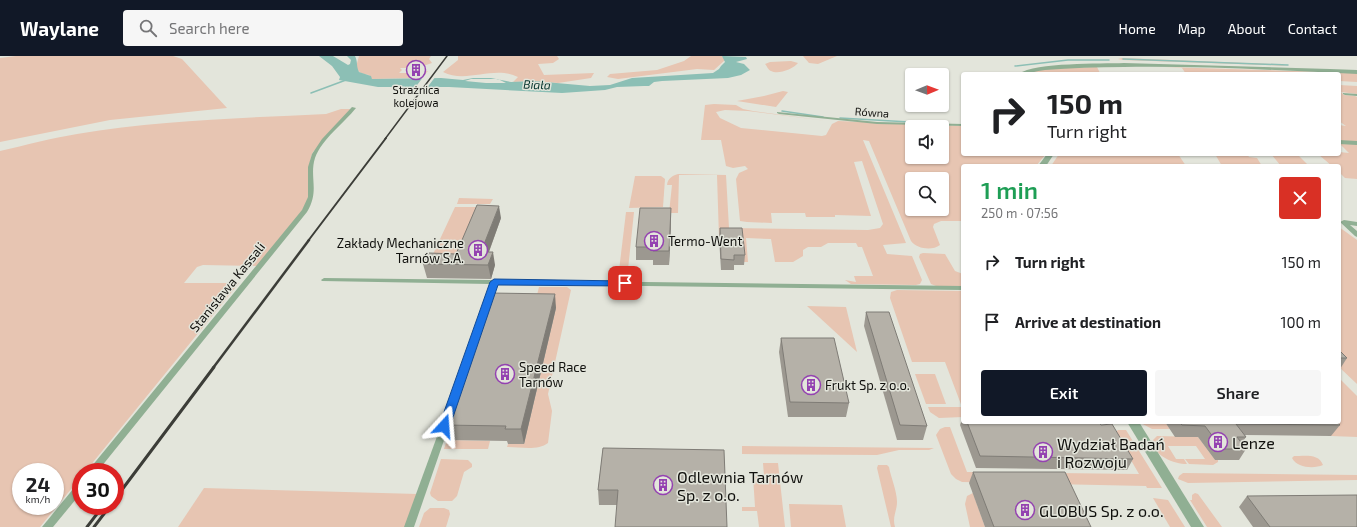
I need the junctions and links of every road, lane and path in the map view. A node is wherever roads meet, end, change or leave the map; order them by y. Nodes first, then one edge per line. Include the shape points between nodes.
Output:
1 (1023, 72) edge
2 (1357, 72) edge
3 (1345, 94) dead end
4 (1357, 95) edge
5 (354, 108) dead end
6 (779, 113) dead end
7 (961, 125) edge
8 (1341, 142) edge
9 (1357, 143) edge
10 (1341, 222) edge
11 (1357, 224) edge
12 (1357, 235) edge
13 (324, 280) dead end
14 (494, 282) junction
15 (961, 288) edge
16 (485, 309) edge
17 (451, 408) edge
18 (1134, 424) edge
19 (99, 463) edge
20 (72, 497) edge
21 (47, 527) edge
22 (409, 527) edge
23 (1198, 527) edge

1 - 2 street via 1041,66 1092,63
3 - 4 street
5 - 19 street, Stanisława Kassali via 315,153 311,166 312,195 305,211
6 - 7 street, Równa via 877,123
8 - 9 street
10 - 11 street
10 - 12 street
13 - 14 street
14 - 15 street
14 - 16 street
17 - 22 street
18 - 23 street
20 - 21 street

